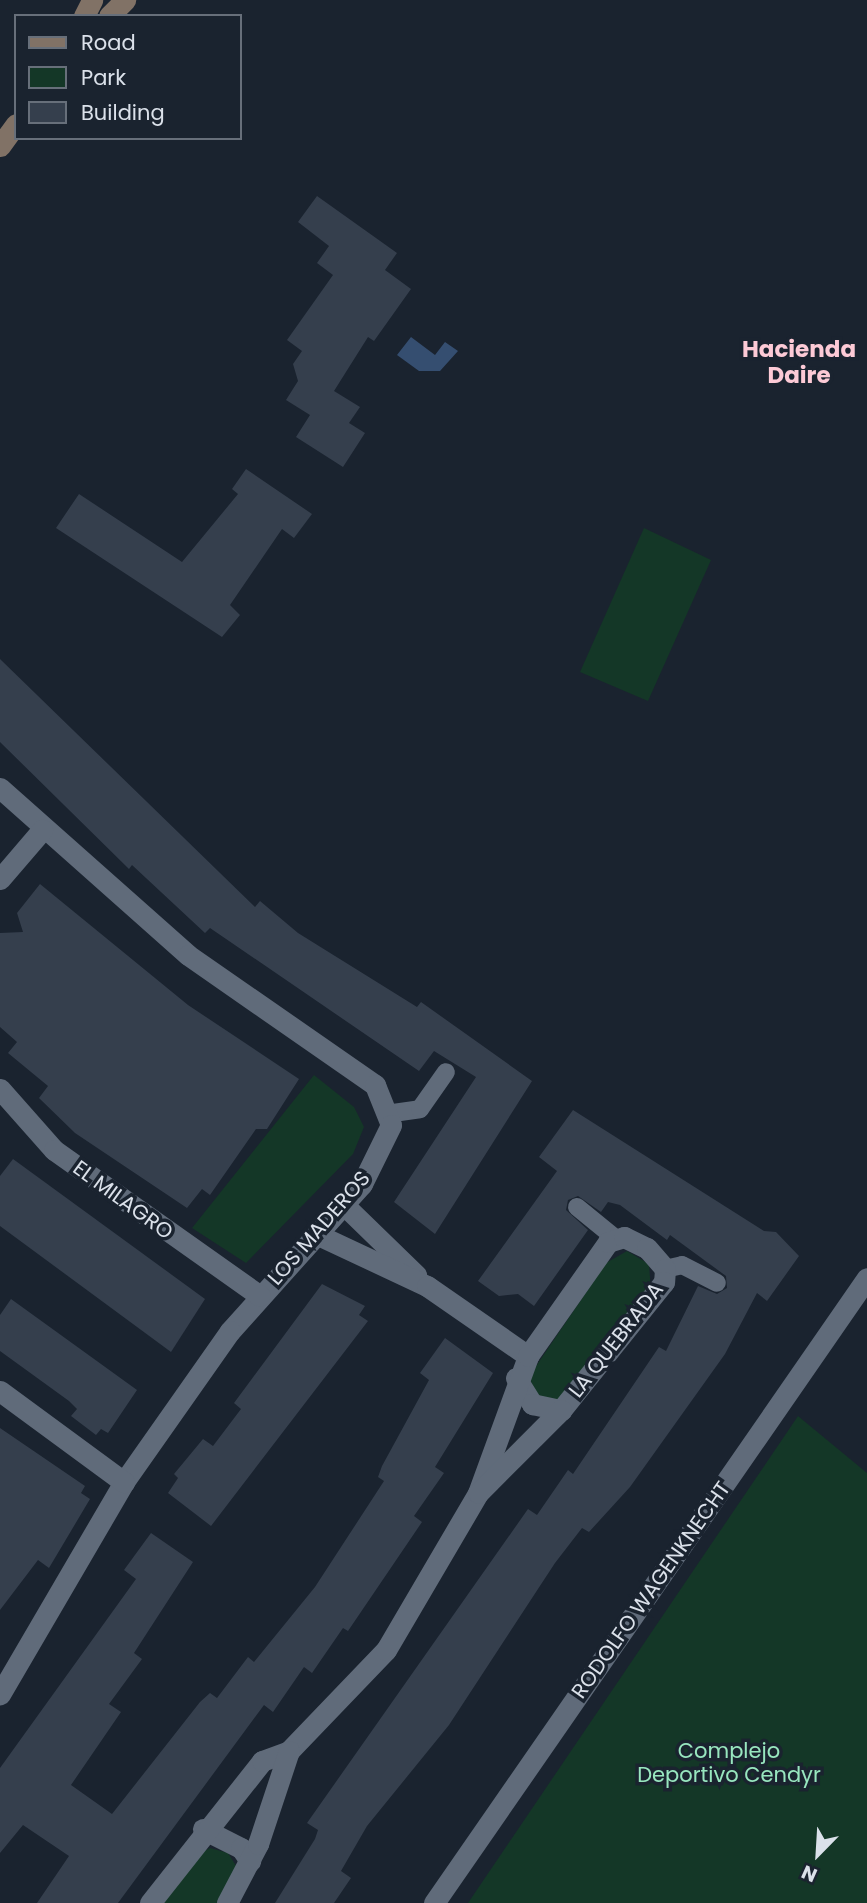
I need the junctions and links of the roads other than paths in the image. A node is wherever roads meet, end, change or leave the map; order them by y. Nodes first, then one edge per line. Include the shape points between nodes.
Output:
1 (125, 0) edge
2 (111, 14) edge
3 (14, 127) edge
4 (0, 146) edge
5 (0, 788) edge
6 (42, 830) junction
7 (0, 879) edge
8 (446, 1072) dead end
9 (0, 1089) edge
10 (386, 1114) junction
11 (343, 1204) junction
12 (577, 1207) dead end
13 (316, 1234) junction
14 (615, 1238) junction
15 (665, 1269) junction
16 (867, 1278) edge
17 (716, 1283) dead end
18 (427, 1286) junction
19 (260, 1296) junction
20 (528, 1356) junction
21 (516, 1378) junction
22 (0, 1391) edge
23 (561, 1410) junction
24 (124, 1482) junction
25 (478, 1493) junction
26 (3, 1684) edge
27 (289, 1751) junction
28 (203, 1829) junction
29 (250, 1861) junction
30 (150, 1903) edge
31 (227, 1903) edge
32 (435, 1903) edge

1 - 2 main road
3 - 4 main road
5 - 6 street, LOS MADEROS
6 - 7 street
6 - 10 street, LOS MADEROS via 188,956 375,1085
8 - 10 lane via 420,1109
9 - 19 street, EL MILAGRO via 54,1150
10 - 11 street, LOS MADEROS via 391,1125 382,1152
11 - 13 street, LOS MADEROS
11 - 18 street
12 - 14 lane
13 - 18 street
13 - 19 street, LOS MADEROS
14 - 15 street, LA QUEBRADA via 647,1248
14 - 20 street, LA QUEBRADA
15 - 17 lane via 682,1265
15 - 23 street, LA QUEBRADA via 664,1282
16 - 32 street, RODOLFO WAGENKNECHT
18 - 20 street
19 - 24 street, LOS MADEROS
20 - 21 street, LA QUEBRADA
21 - 23 street, LA QUEBRADA via 532,1404
21 - 25 street, LA QUEBRADA
22 - 24 street
23 - 25 street, LA QUEBRADA
24 - 26 street, LOS MADEROS
25 - 27 street, LA QUEBRADA via 386,1650
27 - 28 street, LA QUEBRADA via 262,1761
27 - 29 street, LA QUEBRADA
28 - 29 street via 241,1848
28 - 30 street, LA QUEBRADA
29 - 31 street, LA QUEBRADA

